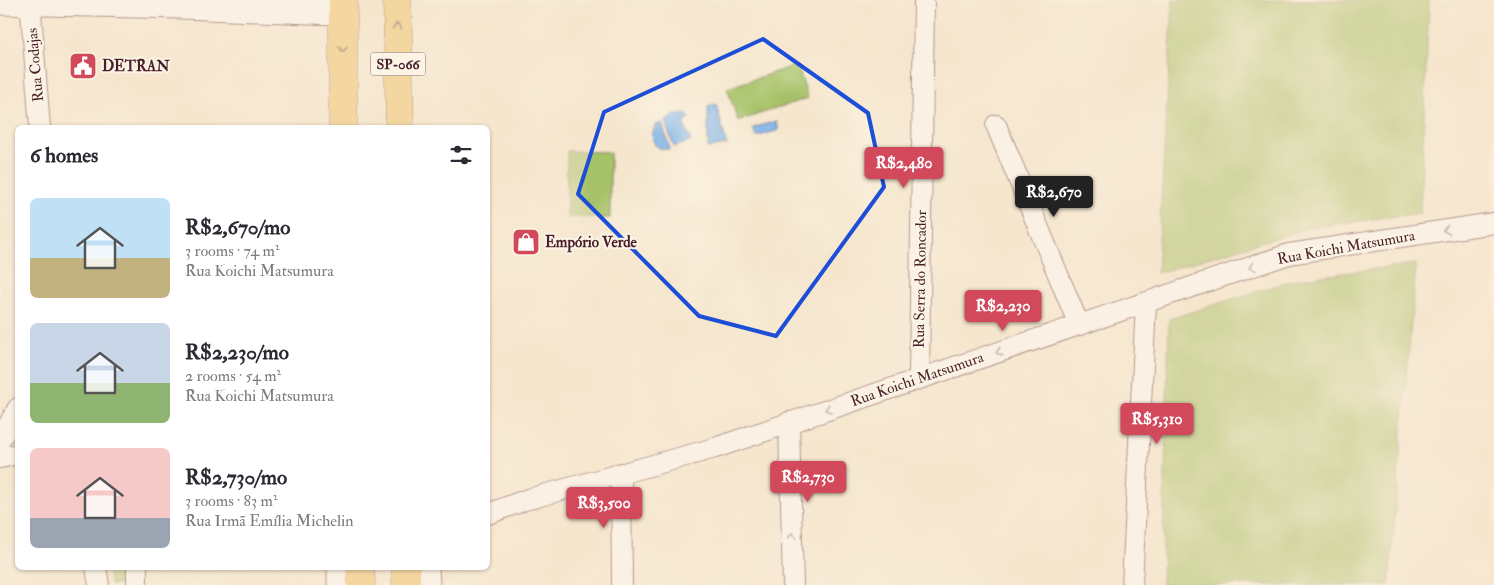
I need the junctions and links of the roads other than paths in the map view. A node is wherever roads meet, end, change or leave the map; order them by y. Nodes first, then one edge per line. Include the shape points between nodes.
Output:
1 (397, 0) edge
2 (924, 0) edge
3 (0, 2) edge
4 (30, 2) edge
5 (182, 3) edge
6 (343, 7) edge
7 (40, 125) edge
8 (343, 125) edge
9 (400, 125) edge
10 (996, 125) dead end
11 (1494, 223) edge
12 (1146, 303) junction
13 (1079, 325) junction
14 (919, 378) junction
15 (15, 413) edge
16 (789, 422) junction
17 (0, 440) edge
18 (15, 455) edge
19 (0, 458) edge
20 (621, 473) junction
21 (490, 513) edge
22 (96, 570) edge
23 (137, 570) edge
24 (406, 570) edge
25 (426, 570) edge
26 (99, 585) edge
27 (137, 585) edge
28 (406, 585) edge
29 (427, 585) edge
30 (622, 585) edge
31 (793, 585) edge
32 (1132, 585) edge

9 -> 1 main road, SP-066
2 - 14 street, Rua Serra do Roncador
3 - 4 street
4 - 5 street
4 - 7 street, Rua Codajas
5 - 6 street via 335,12
6 -> 8 main road
10 - 13 street
11 -> 12 street, Rua Koichi Matsumura via 1289,254
12 - 13 street, Rua Koichi Matsumura
12 - 32 street
13 -> 14 street, Rua Koichi Matsumura
14 -> 16 street, Rua Koichi Matsumura
15 - 17 street
16 - 20 street, Rua Koichi Matsumura via 715,448
31 -> 16 street
18 - 19 street
20 - 21 street, Rua Koichi Matsumura
20 - 30 street
22 - 26 street
23 - 27 street
24 - 28 main road
25 - 29 street

